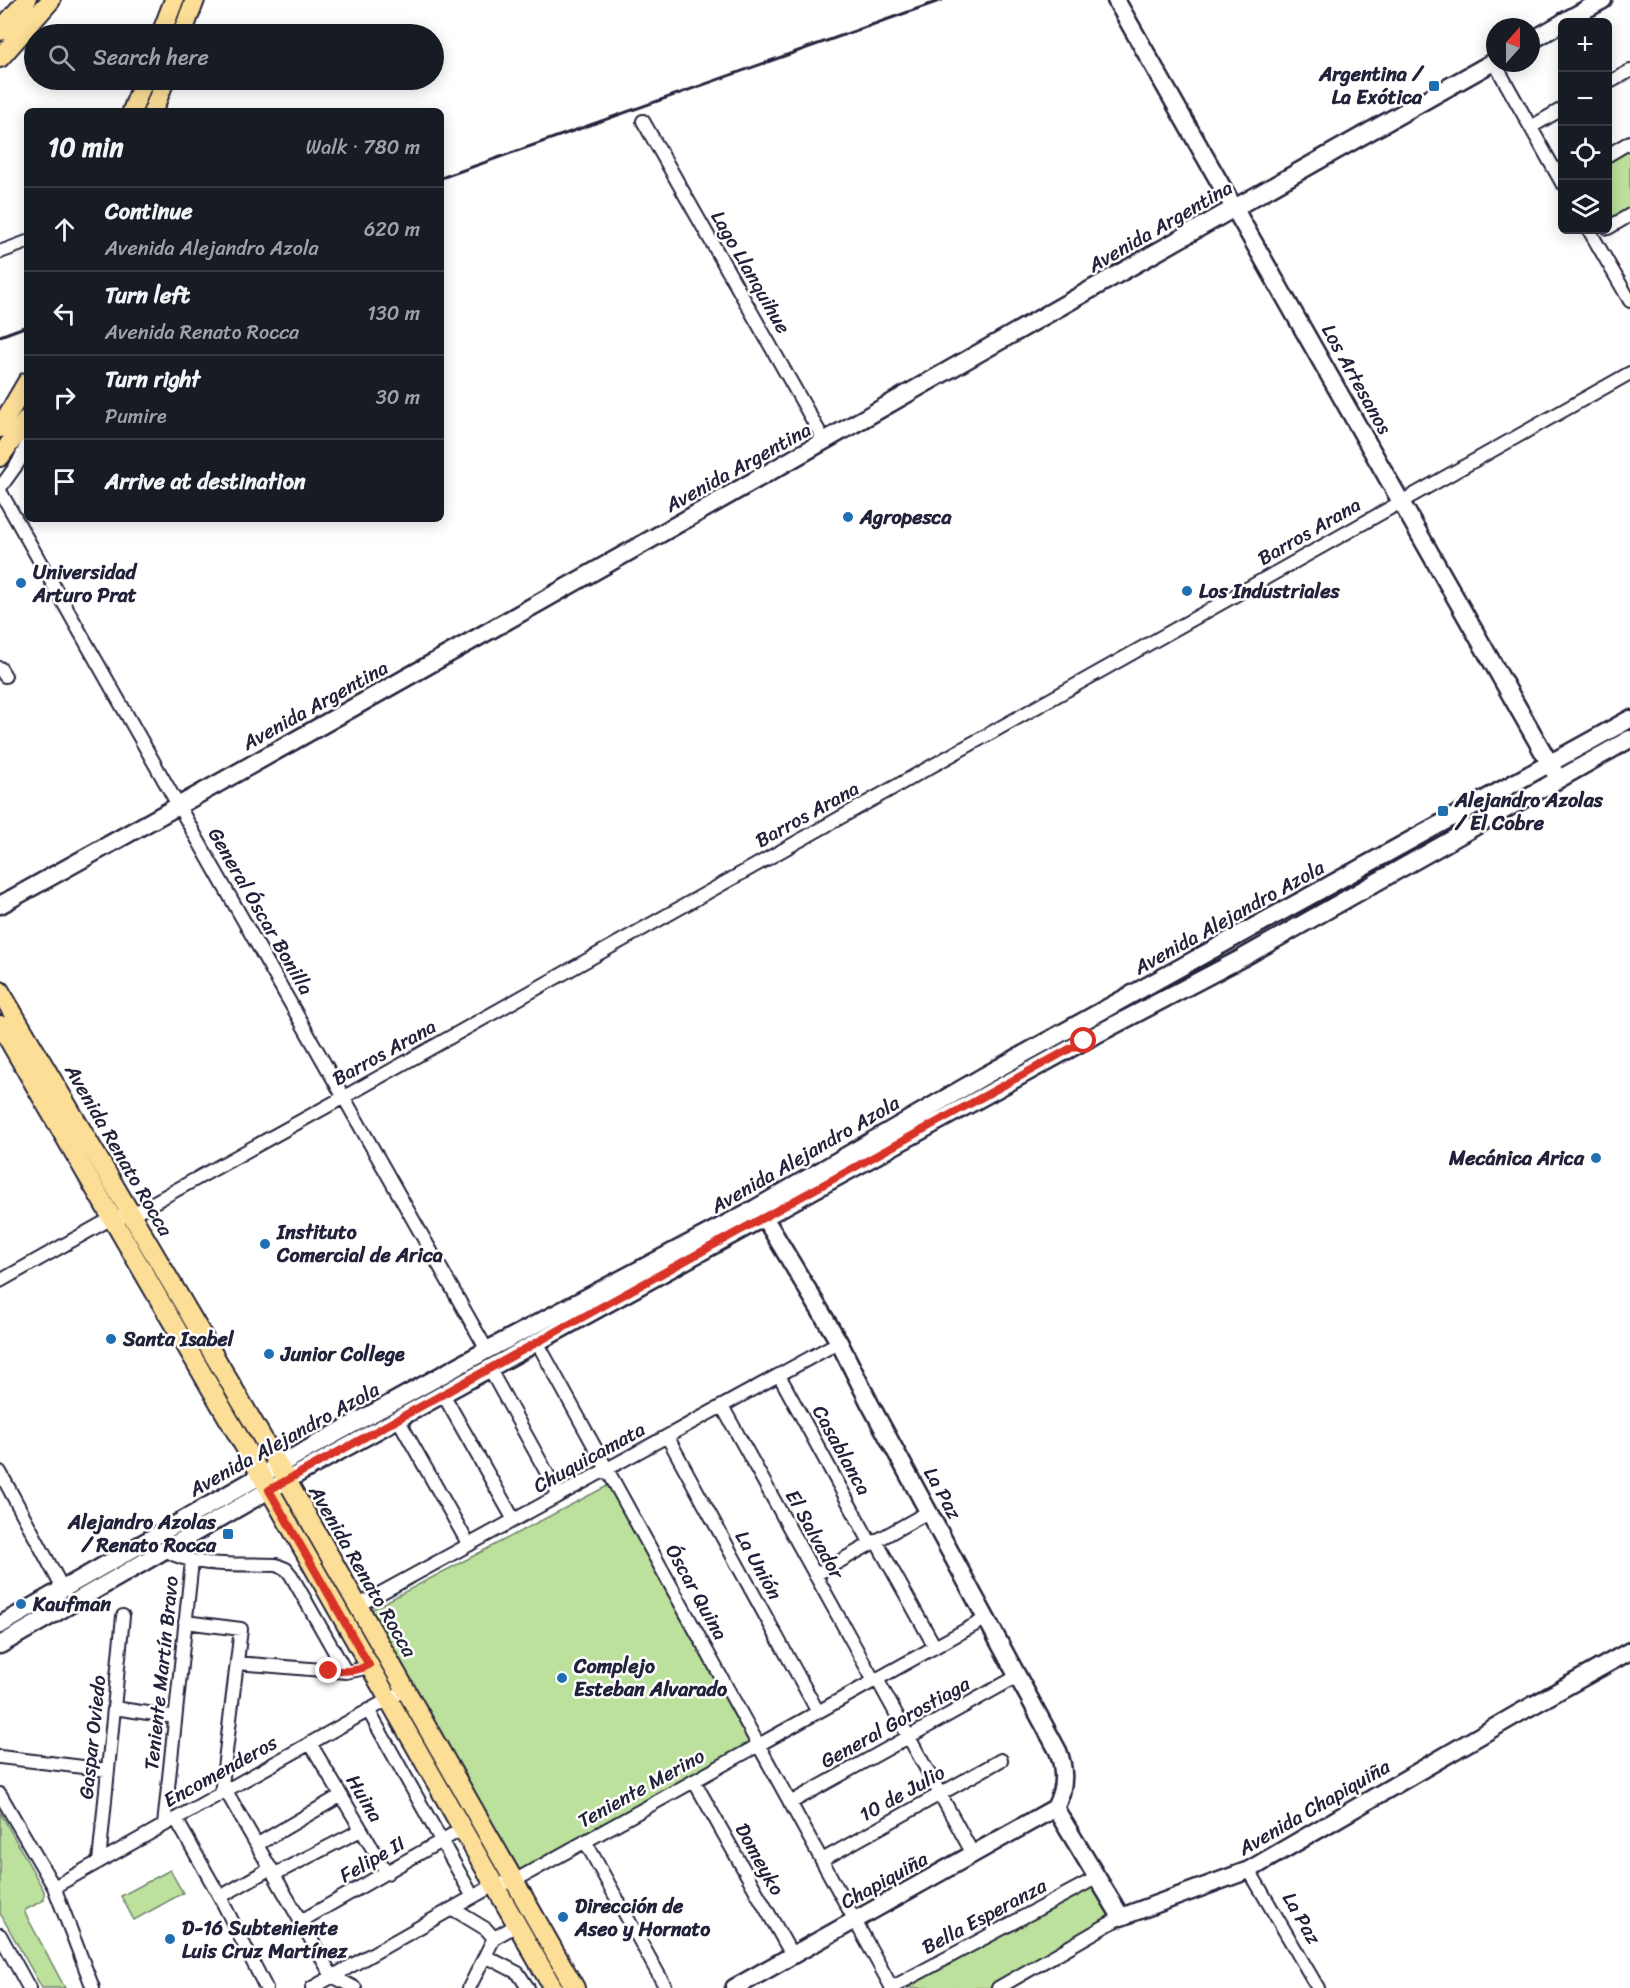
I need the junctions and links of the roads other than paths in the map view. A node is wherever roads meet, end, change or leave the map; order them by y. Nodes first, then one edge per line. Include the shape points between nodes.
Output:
1 (27, 0) edge
2 (51, 0) edge
3 (174, 0) edge
4 (195, 0) edge
5 (1116, 0) edge
6 (1603, 0) edge
7 (1572, 18) edge
8 (30, 24) edge
9 (165, 24) edge
10 (186, 24) edge
11 (1558, 26) edge
12 (0, 31) edge
13 (24, 31) edge
14 (1540, 36) edge
15 (0, 58) edge
16 (1486, 66) edge
17 (1630, 70) edge
18 (1500, 72) edge
19 (1612, 81) edge
20 (140, 90) edge
21 (161, 90) edge
22 (133, 108) edge
23 (154, 108) edge
24 (1558, 112) edge
25 (644, 121) dead end
26 (1531, 127) junction
27 (1630, 142) edge
28 (1612, 153) edge
29 (1561, 180) edge
30 (1235, 207) junction
31 (1630, 215) edge
32 (1612, 226) edge
33 (1592, 234) edge
34 (24, 243) edge
35 (0, 252) edge
36 (1630, 301) edge
37 (1630, 373) edge
38 (24, 387) edge
39 (24, 423) edge
40 (0, 428) edge
41 (825, 442) junction
42 (24, 451) edge
43 (0, 457) edge
44 (0, 490) edge
45 (1401, 501) junction
46 (1630, 719) edge
47 (1630, 738) edge
48 (1550, 764) junction
49 (1559, 779) junction
50 (178, 806) junction
51 (0, 905) edge
52 (0, 991) edge
53 (0, 1025) edge
54 (20, 1043) junction
55 (344, 1097) junction
56 (760, 1213) junction
57 (131, 1215) junction
58 (112, 1218) junction
59 (0, 1281) edge
60 (537, 1342) junction
61 (839, 1342) junction
62 (487, 1350) junction
63 (489, 1368) junction
64 (779, 1375) junction
65 (443, 1394) junction
66 (722, 1406) junction
67 (398, 1419) junction
68 (666, 1436) junction
69 (607, 1469) junction
70 (0, 1472) edge
71 (282, 1473) junction
72 (265, 1483) junction
73 (559, 1496) junction
74 (930, 1511) junction
75 (514, 1520) junction
76 (874, 1543) junction
77 (469, 1545) junction
78 (165, 1550) junction
79 (192, 1561) junction
80 (815, 1575) junction
81 (63, 1589) junction
82 (357, 1606) junction
83 (123, 1616) dead end
84 (987, 1618) junction
85 (186, 1622) junction
86 (0, 1625) edge
87 (0, 1645) edge
88 (936, 1647) junction
89 (1630, 1651) edge
90 (237, 1663) junction
91 (369, 1665) junction
92 (346, 1672) junction
93 (1018, 1676) junction
94 (875, 1680) junction
95 (405, 1690) junction
96 (388, 1699) junction
97 (114, 1708) junction
98 (368, 1710) junction
99 (818, 1712) junction
100 (175, 1717) junction
101 (909, 1737) junction
102 (310, 1743) junction
103 (759, 1745) junction
104 (0, 1757) edge
105 (1001, 1760) dead end
106 (108, 1770) junction
107 (694, 1781) junction
108 (224, 1792) junction
109 (0, 1794) edge
110 (940, 1794) junction
111 (340, 1796) junction
112 (790, 1803) junction
113 (1055, 1808) junction
114 (170, 1822) junction
115 (462, 1829) junction
116 (361, 1830) junction
117 (441, 1841) junction
118 (585, 1842) junction
119 (258, 1844) junction
120 (973, 1854) junction
121 (822, 1860) junction
122 (99, 1862) junction
123 (1249, 1870) junction
124 (273, 1871) junction
125 (387, 1873) junction
126 (1096, 1878) junction
127 (514, 1881) junction
128 (494, 1885) junction
129 (54, 1887) junction
130 (220, 1897) junction
131 (473, 1897) junction
132 (453, 1909) junction
133 (1121, 1917) junction
134 (855, 1920) junction
135 (302, 1921) junction
136 (517, 1925) junction
137 (0, 1935) edge
138 (494, 1938) junction
139 (792, 1955) junction
140 (485, 1956) junction
141 (332, 1976) junction
142 (29, 1988) edge
143 (93, 1988) edge
144 (266, 1988) edge
145 (312, 1988) edge
146 (355, 1988) edge
147 (469, 1988) edge
148 (528, 1988) edge
149 (553, 1988) edge
150 (575, 1988) edge
151 (666, 1988) edge
152 (734, 1988) edge
153 (892, 1988) edge
154 (998, 1988) edge
155 (1318, 1988) edge

1 - 12 main road
2 - 8 main road
3 - 9 main road
4 - 10 main road
5 - 30 street, Los Artesanos
6 - 7 street
11 - 14 street
13 - 15 main road
16 - 30 street, Avenida Argentina
17 - 19 street
18 - 26 street
20 - 22 main road
21 - 23 main road
24 - 26 street
25 - 41 street, Lago Llanquihue
26 - 29 street
27 - 28 street
30 - 41 street, Avenida Argentina
30 - 45 street, Los Artesanos
31 - 32 street
33 - 36 street
34 - 35 street
37 - 45 street, Barros Arana
38 - 40 main road
39 - 43 main road
41 - 50 street, Avenida Argentina
42 - 44 street
44 - 50 street, General Óscar Bonilla
45 - 48 street, Los Artesanos
45 - 55 street, Barros Arana
46 - 48 street, Avenida Alejandro Azola
47 - 49 street, Avenida Alejandro Azola
48 - 49 street, Los Artesanos
48 - 56 street, Avenida Alejandro Azola via 991,1072
49 - 56 street, Avenida Alejandro Azola via 1254,951
50 - 51 street, Avenida Argentina
50 - 55 street, General Óscar Bonilla
52 - 54 main road, Avenida Renato Rocca
53 - 54 main road, Avenida Renato Rocca
54 - 57 main road, Avenida Renato Rocca
54 - 58 main road, Avenida Renato Rocca
55 - 57 street, Barros Arana
55 - 62 street, General Óscar Bonilla
56 - 60 street, Avenida Alejandro Azola
56 - 61 street, La Paz
56 - 62 street, Avenida Alejandro Azola
57 - 58 street, Barros Arana
57 - 71 main road, Avenida Renato Rocca
58 - 59 street, Barros Arana
58 - 72 main road, Avenida Renato Rocca
60 - 63 street, Avenida Alejandro Azola
60 - 69 street, Óscar Quina
61 - 64 street, Chuquicamata
61 - 74 street, La Paz
62 - 71 street, Avenida Alejandro Azola
63 - 65 street, Avenida Alejandro Azola
63 - 73 street
64 - 66 street, Chuquicamata
64 - 76 street, Casablanca
65 - 67 street, Avenida Alejandro Azola
65 - 75 street
66 - 68 street, Chuquicamata
66 - 80 street, El Salvador
67 - 71 street, Avenida Alejandro Azola
67 - 77 street
68 - 69 street, Chuquicamata
68 - 99 street, La Unión
69 - 73 street, Chuquicamata
69 - 103 street, Óscar Quina
70 - 81 street
71 - 72 street, Avenida Alejandro Azola
71 - 82 main road, Avenida Renato Rocca
72 - 78 street, Avenida Alejandro Azola
72 - 81 street, Avenida Alejandro Azola
72 - 91 main road, Avenida Renato Rocca
73 - 75 street, Chuquicamata
74 - 76 street
74 - 84 street, La Paz
75 - 77 street, Chuquicamata
76 - 80 street
76 - 88 street, Casablanca
77 - 82 street, Chuquicamata
78 - 79 street
78 - 87 street, Avenida Alejandro Azola
79 - 85 street, Teniente Martín Bravo
79 - 92 street via 276,1565 286,1569
80 - 94 street, El Salvador
81 - 86 street, Avenida Alejandro Azola
82 - 95 main road, Avenida Renato Rocca
83 - 97 street, Gaspar Oviedo
84 - 88 street, Teniente Merino
84 - 93 street, La Paz
85 - 90 street via 241,1629
85 - 100 street, Teniente Martín Bravo
88 - 94 street, Teniente Merino
89 - 123 street, Avenida Chapiquiña
90 - 92 street
90 - 108 street
91 - 92 street
91 - 96 main road, Avenida Renato Rocca
93 - 101 street, General Gorostiaga
93 - 113 street, La Paz via 1061,1760 1063,1786
94 - 99 street, Teniente Merino
94 - 101 street, El Salvador
95 - 96 street, Encomenderos
95 - 127 main road, Avenida Renato Rocca
96 - 98 street, Encomenderos
96 - 115 main road, Avenida Renato Rocca
97 - 100 street
97 - 106 street, Gaspar Oviedo
98 - 102 street, Encomenderos
98 - 117 street
99 - 103 street, Teniente Merino
100 - 114 street, Teniente Martín Bravo
101 - 110 street, El Salvador
101 - 112 street, General Gorostiaga
102 - 108 street, Encomenderos
102 - 111 street, Huina
103 - 107 street, Teniente Merino
103 - 112 street, Óscar Quina
104 - 106 street
105 - 110 street, 10 de Julio
106 - 122 street, Gaspar Oviedo
107 - 118 street, Teniente Merino
107 - 139 street, Domeyko
108 - 114 street, Encomenderos
108 - 119 street
109 - 129 street
110 - 120 street, El Salvador
110 - 121 street, 10 de Julio
111 - 116 street, Huina
111 - 119 street
112 - 121 street, Óscar Quina
113 - 120 street, Chapiquiña
113 - 126 street
114 - 122 street, Encomenderos
114 - 130 street
115 - 117 street, Felipe II
115 - 128 main road, Avenida Renato Rocca
116 - 124 street
116 - 125 street, Huina
117 - 125 street, Felipe II
117 - 131 street
118 - 127 street, Teniente Merino
118 - 151 street
119 - 124 street
120 - 134 street, Chapiquiña
121 - 134 street, Óscar Quina
122 - 129 street, Encomenderos
123 - 133 street, Avenida Chapiquiña
123 - 155 street, La Paz
124 - 130 street
124 - 135 street
125 - 135 street, Felipe II
126 - 133 street
126 - 153 street, Bella Esperanza
127 - 128 street, Teniente Merino
127 - 150 main road, Avenida Renato Rocca
128 - 131 street, Teniente Merino
128 - 136 main road, Avenida Renato Rocca
129 - 143 street
130 - 144 street
131 - 132 street, Teniente Merino
132 - 138 street
132 - 141 street, Teniente Merino
133 - 154 street
134 - 139 street, Chapiquiña
134 - 153 street, Óscar Quina
135 - 141 street
136 - 138 street
136 - 149 main road, Avenida Renato Rocca
137 - 142 street
138 - 140 street
139 - 152 street, Chapiquiña
140 - 147 street
140 - 148 street via 518,1973
141 - 145 street, Teniente Merino
141 - 146 street

